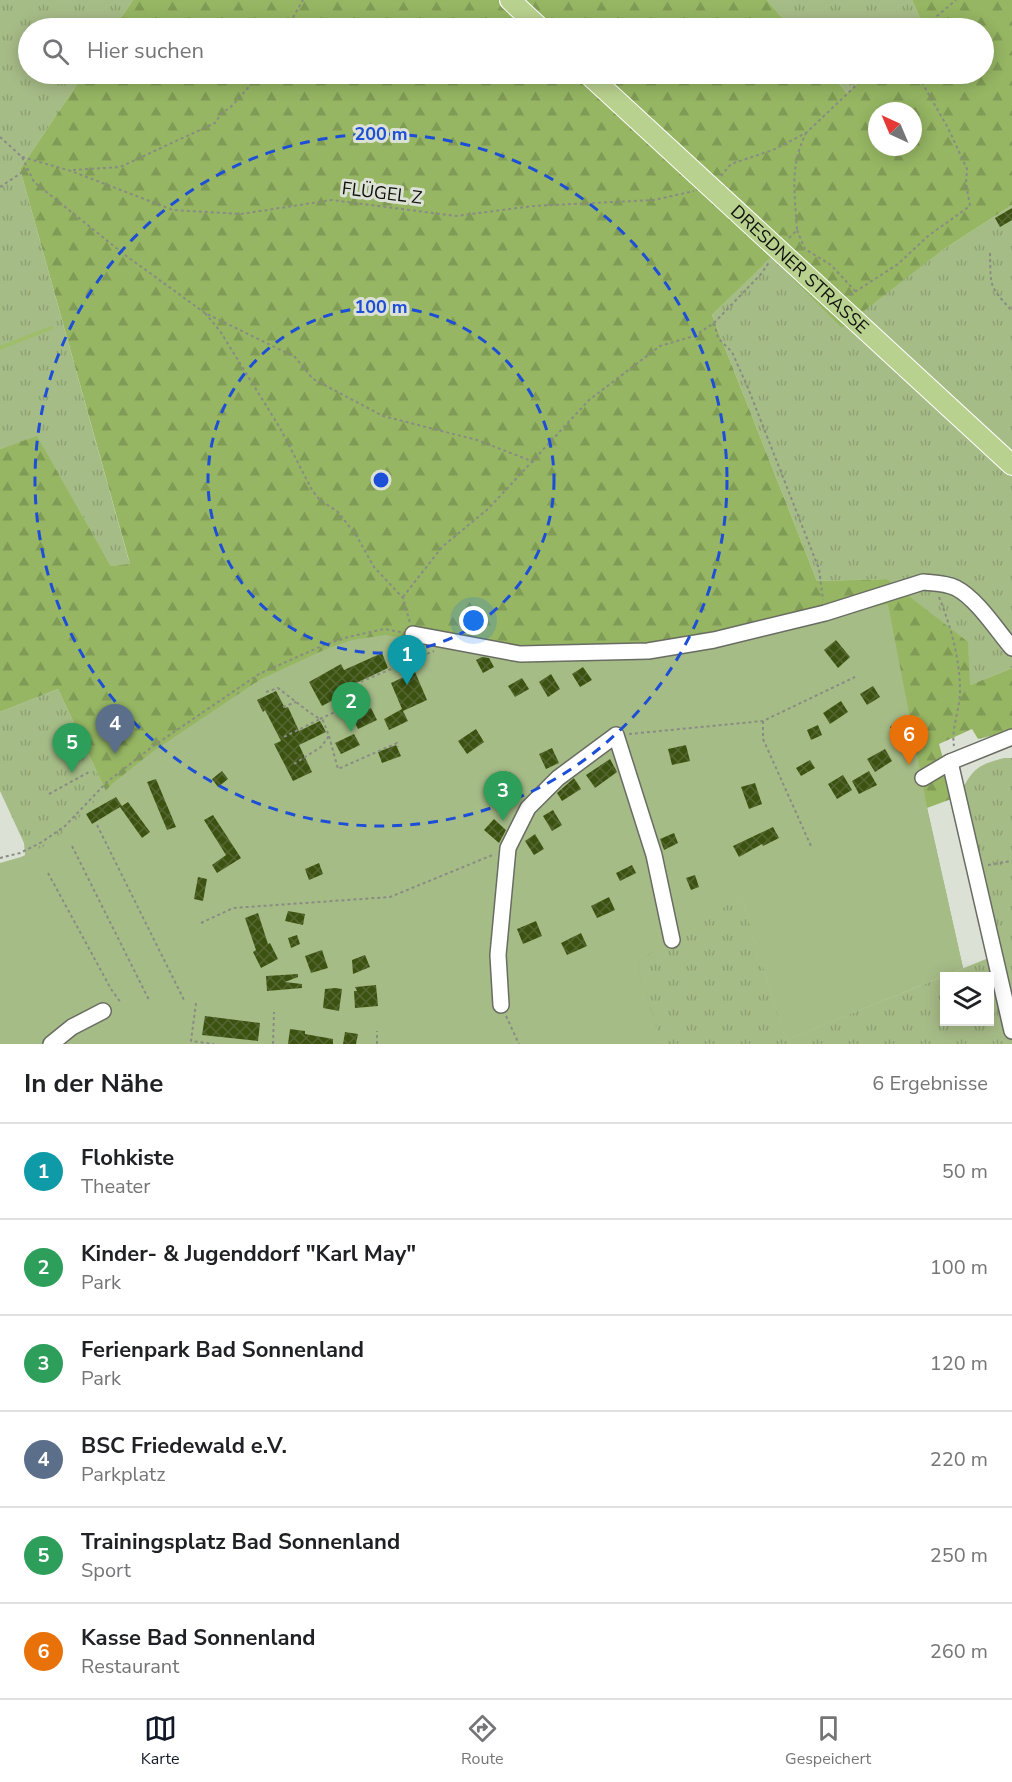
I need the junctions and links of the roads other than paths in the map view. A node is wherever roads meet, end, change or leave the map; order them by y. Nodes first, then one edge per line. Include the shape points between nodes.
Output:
1 (510, 0) edge
2 (529, 18) edge
3 (599, 84) edge
4 (1012, 465) edge
5 (413, 634) road end
6 (1012, 648) edge
7 (1012, 737) edge
8 (952, 761) junction
9 (923, 778) dead end
10 (672, 940) dead end
11 (501, 1005) road end
12 (103, 1011) dead end
13 (1012, 1030) edge
14 (51, 1044) edge

1 - 2 main road
3 - 4 main road, DRESDNER STRASSE
5 - 6 street via 520,654 648,651 714,640 825,613 923,582 956,588 976,605
7 - 8 street
8 - 9 street
8 - 13 street
10 - 11 street via 654,855 616,735 558,778 528,808 508,848 498,955
12 - 14 street via 72,1027

